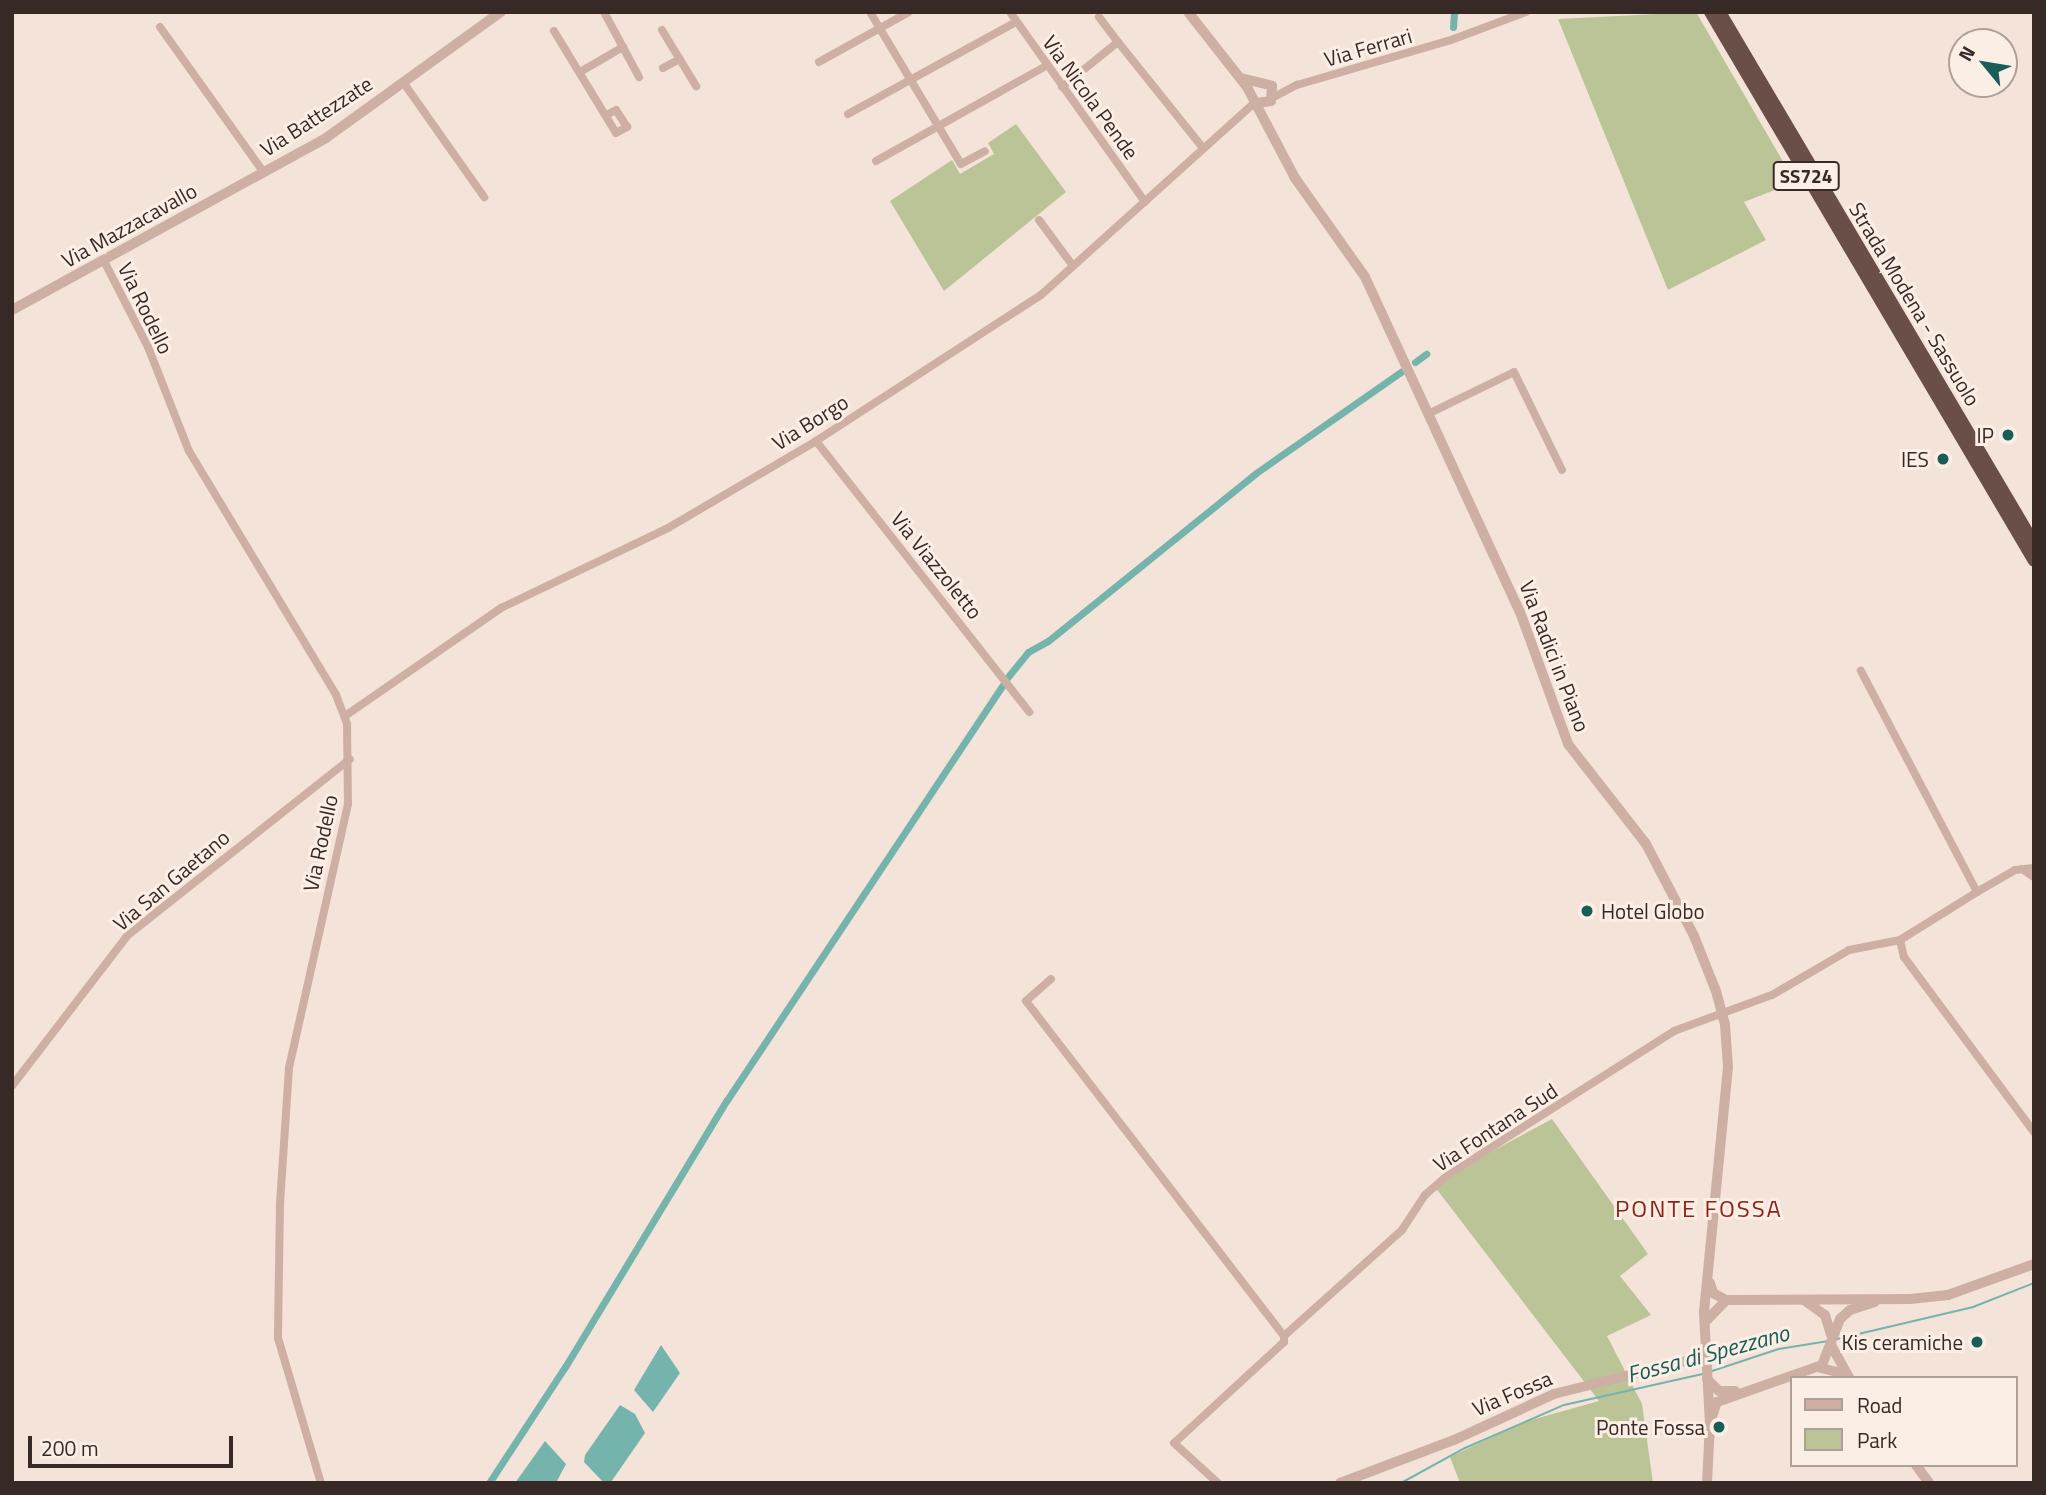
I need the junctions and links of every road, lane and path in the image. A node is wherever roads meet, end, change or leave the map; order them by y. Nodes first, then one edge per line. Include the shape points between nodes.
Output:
1 (501, 12) edge
2 (604, 12) edge
3 (870, 12) edge
4 (909, 12) edge
5 (1010, 12) edge
6 (1188, 12) edge
7 (1526, 12) edge
8 (1710, 12) edge
9 (1720, 12) edge
10 (1501, 16) edge
11 (1099, 17) dead end
12 (1016, 22) junction
13 (160, 27) dead end
14 (880, 28) junction
15 (662, 30) dead end
16 (554, 31) dead end
17 (1118, 42) junction
18 (622, 47) junction
19 (680, 59) junction
20 (819, 62) dead end
21 (1046, 66) junction
22 (663, 68) dead end
23 (580, 72) junction
24 (639, 77) dead end
25 (1241, 78) junction
26 (909, 80) junction
27 (403, 82) junction
28 (1265, 82) junction
29 (1297, 85) junction
30 (696, 86) dead end
31 (1062, 87) junction
32 (1272, 99) junction
33 (1254, 100) junction
34 (848, 114) dead end
35 (606, 116) dead end
36 (1271, 125) junction
37 (937, 127) junction
38 (1202, 146) junction
39 (985, 151) dead end
40 (876, 161) dead end
41 (264, 173) junction
42 (484, 197) dead end
43 (1145, 202) junction
44 (1039, 220) dead end
45 (104, 261) junction
46 (1073, 266) junction
47 (12, 310) edge
48 (1430, 413) junction
49 (816, 441) junction
50 (1562, 470) dead end
51 (2034, 543) edge
52 (2034, 561) edge
53 (1861, 671) dead end
54 (1029, 712) dead end
55 (345, 716) junction
56 (350, 759) junction
57 (2034, 868) edge
58 (2022, 869) junction
59 (2034, 877) edge
60 (1977, 892) junction
61 (1900, 940) junction
62 (1051, 979) dead end
63 (1722, 1014) junction
64 (12, 1086) edge
65 (2034, 1132) edge
66 (2034, 1264) edge
67 (1709, 1268) junction
68 (1726, 1300) junction
69 (1803, 1300) junction
70 (1886, 1300) junction
71 (1704, 1323) junction
72 (1831, 1334) junction
73 (1284, 1336) junction
74 (1831, 1353) junction
75 (1817, 1367) junction
76 (1707, 1374) junction
77 (1847, 1376) edge
78 (1739, 1391) junction
79 (1710, 1423) junction
80 (1917, 1467) edge
81 (321, 1483) edge
82 (1218, 1483) edge
83 (1340, 1483) edge
84 (1707, 1483) edge
85 (1929, 1483) edge

1 - 27 street, Via Battezzate
2 - 18 street
3 - 14 street
4 - 14 street
5 - 12 street, Via Nicola Pende
6 - 25 street, Via Radici in Piano
7 - 10 street, Via Ferrari
8 - 52 highway, Strada Modena - Sassuolo / SS724
9 - 51 highway, Strada Modena - Sassuolo
10 - 29 street, Via Ferrari
11 - 17 street
12 - 21 street, Via Nicola Pende
12 - 26 street
13 - 41 street, Via Battezzate
14 - 20 street
14 - 26 street
15 - 19 street
16 - 23 street
17 - 31 street
17 - 38 street
18 - 23 street
18 - 24 street
19 - 22 street
19 - 30 street
21 - 31 street, Via Nicola Pende
21 - 37 street
23 - 35 street
25 - 28 street
25 - 33 street, Via Radici in Piano
26 - 34 street
26 - 37 street
27 - 41 street, Via Battezzate via 326,138
27 - 42 street
28 - 29 street, Via Ferrari
28 - 32 street, Via Radici in Piano
28 - 33 street via 1254,85
29 - 32 street, Via Ferrari
31 - 43 street, Via Nicola Pende
32 - 33 street
32 - 36 street, Via Radici in Piano
33 - 36 street, Via Radici in Piano
33 - 38 street, Via Borgo
36 - 48 street, Via Radici in Piano via 1295,178 1365,277
37 - 39 street via 961,164
37 - 40 street
38 - 43 street, Via Borgo
41 - 45 street, Via Mazzacavallo
43 - 46 street, Via Borgo
44 - 46 street
45 - 47 street, Via Mazzacavallo
45 - 55 street, Via Rodello via 148,347 189,451
46 - 49 street, Via Borgo via 1041,295
48 - 50 street via 1514,372
48 - 63 street, Via Radici in Piano via 1520,612 1568,744 1646,844 1694,936
49 - 54 street, Via Viazzoletto
49 - 55 street, Via Borgo via 668,528 501,608
53 - 60 street
55 - 56 street, Via Rodello
56 - 64 street, Via San Gaetano via 128,935
56 - 81 street, Via Rodello via 345,818 289,1068 279,1217 279,1346
57 - 58 street
58 - 59 street
58 - 60 street
60 - 61 street
61 - 63 street, Via Fontana Sud via 1849,950 1772,995
61 - 65 street via 1904,957
62 - 73 street via 1026,1001
63 - 67 street, Via Radici in Piano via 1728,1067
63 - 73 street, Via Fontana Sud via 1674,1031 1448,1175 1425,1195 1402,1230
66 - 70 street via 1948,1295
67 - 68 street via 1713,1293
67 - 71 street, Via Radici in Piano
68 - 69 street
68 - 71 street
69 - 70 street
69 - 72 street via 1822,1311
70 - 72 street via 1850,1310
71 - 76 street, Via Radici in Piano
72 - 74 street
73 - 82 street, Via Fontana Sud via 1284,1342 1174,1443
74 - 75 street
74 - 77 street
75 - 77 street
75 - 78 street
76 - 78 street via 1719,1391
76 - 79 street, Via Radici in Piano
76 - 83 street, Via Fossa via 1554,1394 1454,1440
78 - 79 street via 1717,1402
79 - 84 street, Via Radici in Piano
80 - 85 street

